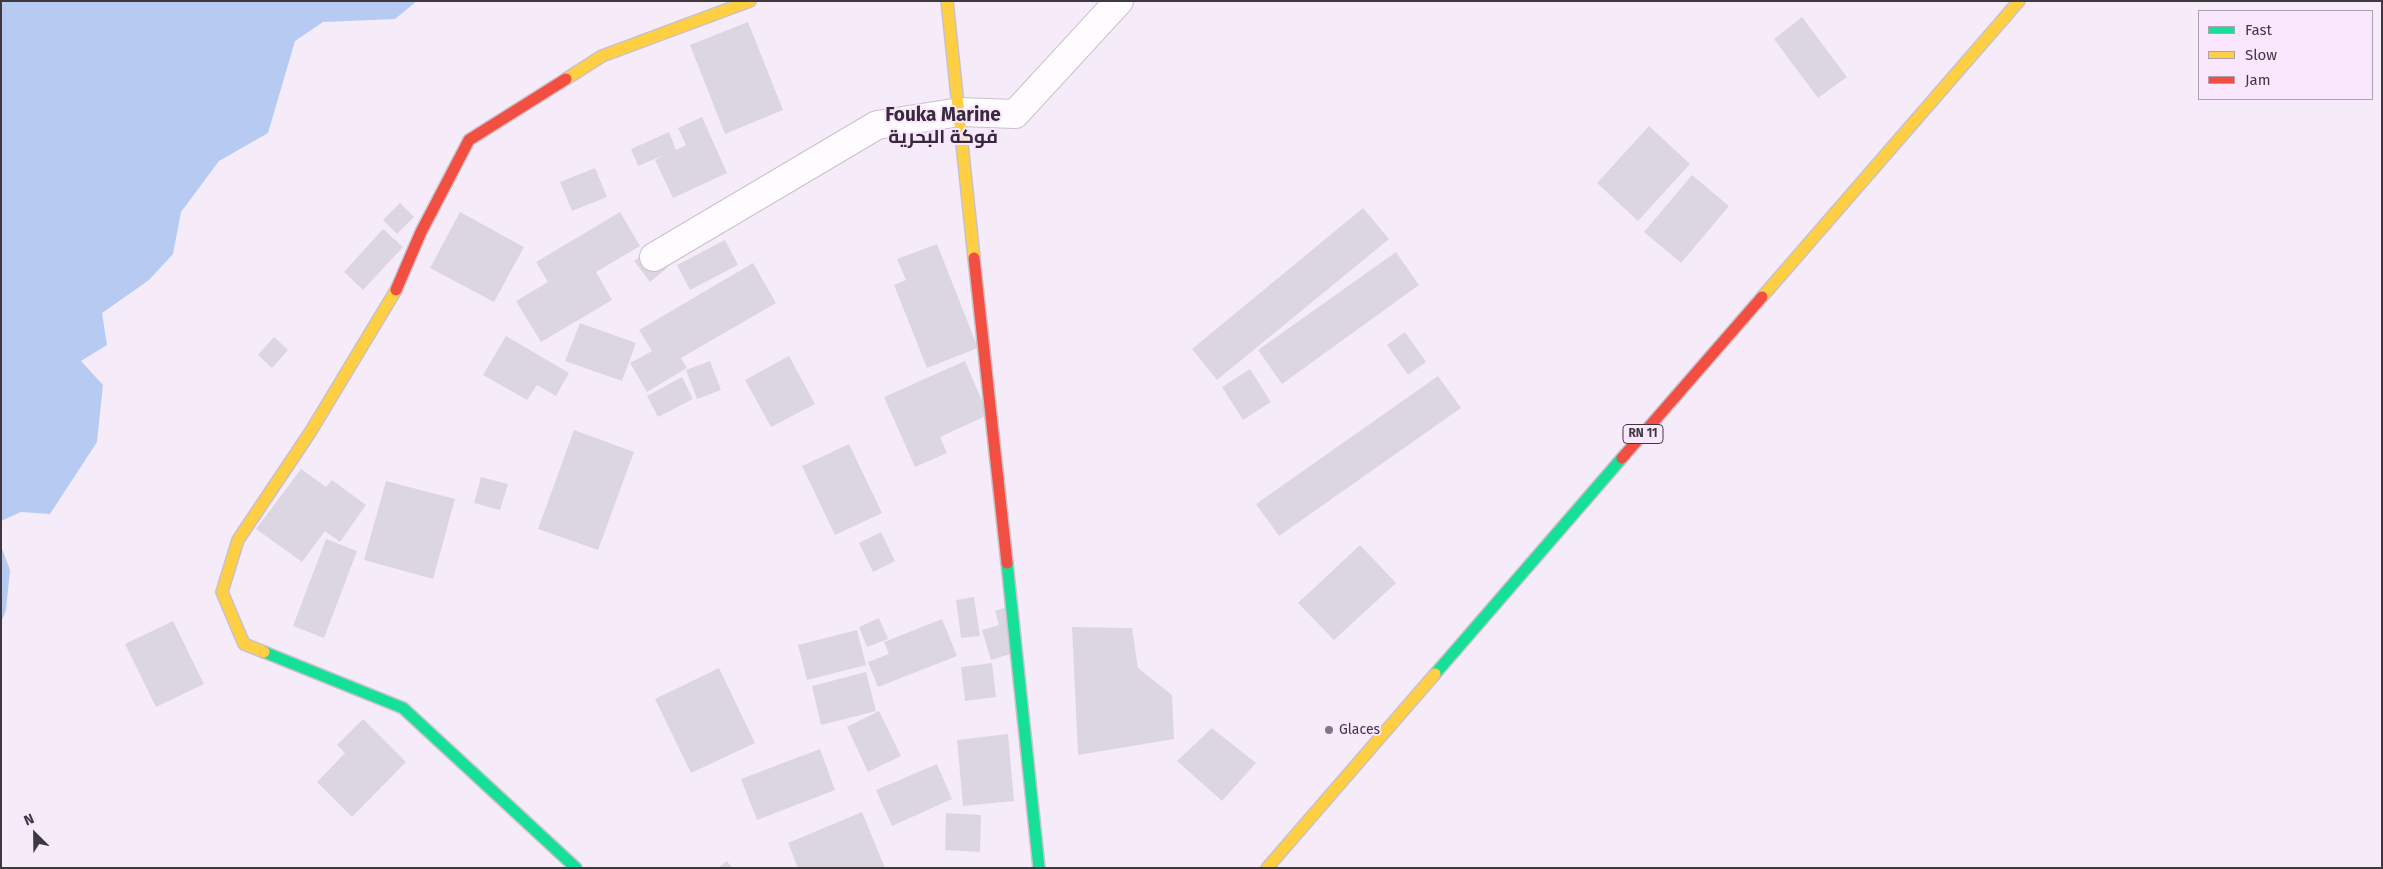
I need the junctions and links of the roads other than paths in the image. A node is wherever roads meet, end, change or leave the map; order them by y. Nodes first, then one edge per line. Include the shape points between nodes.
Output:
1 (750, 1) edge
2 (948, 1) edge
3 (1119, 1) edge
4 (2019, 1) edge
5 (960, 112) junction
6 (654, 258) dead end
7 (576, 868) edge
8 (1039, 868) edge
9 (1267, 868) edge

1 - 7 street via 602,56 469,140 421,232 393,296 311,431 238,540 222,592 244,644 403,708
2 - 5 street
3 - 5 street via 1015,114
4 - 9 street, RN 11
5 - 6 street via 877,125
5 - 8 street

